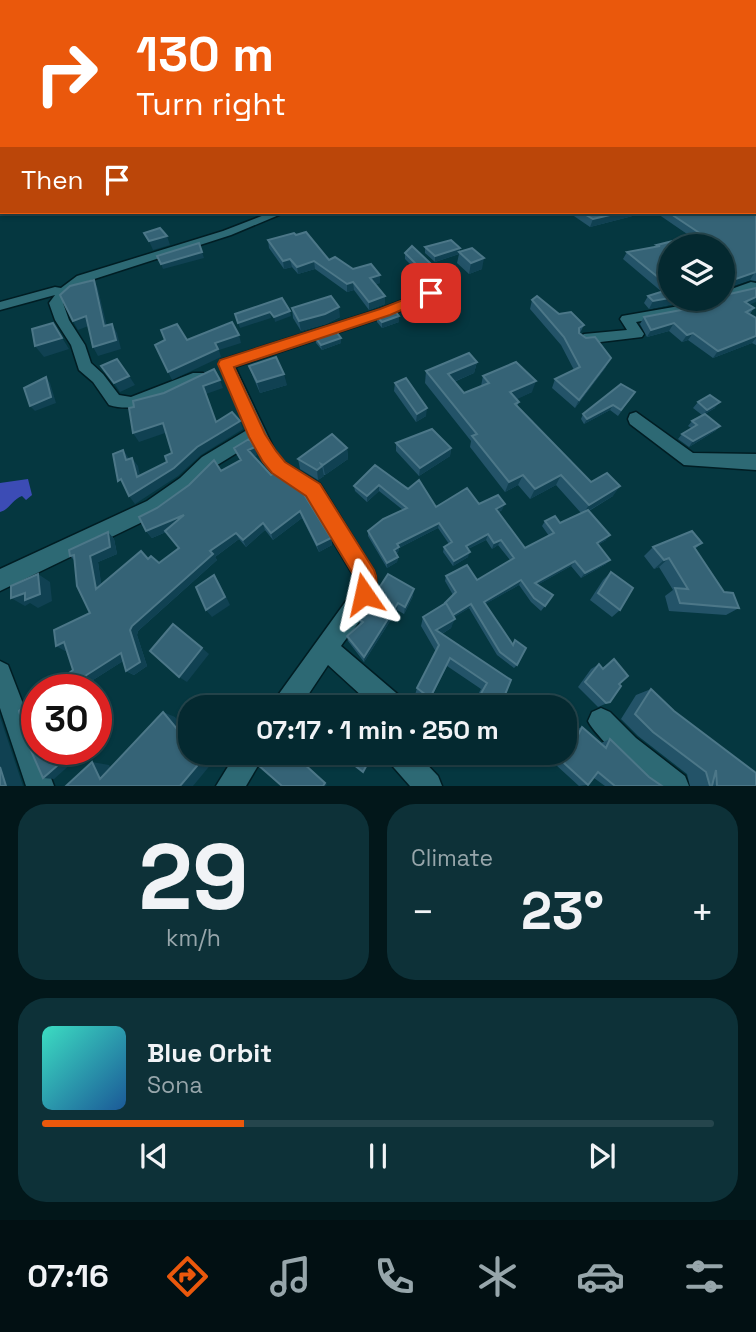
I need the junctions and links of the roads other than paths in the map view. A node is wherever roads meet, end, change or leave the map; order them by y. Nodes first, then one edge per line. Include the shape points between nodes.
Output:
1 (276, 214) edge
2 (756, 287) edge
3 (735, 292) edge
4 (63, 293) junction
5 (431, 293) dead end
6 (0, 306) edge
7 (675, 311) edge
8 (584, 339) edge
9 (226, 364) junction
10 (636, 419) dead end
11 (256, 433) junction
12 (756, 462) edge
13 (0, 580) edge
14 (326, 648) junction
15 (0, 673) edge
16 (293, 695) edge
17 (379, 695) edge
18 (601, 721) dead end
19 (244, 765) edge
20 (409, 765) edge
21 (40, 786) edge
22 (230, 786) edge
23 (428, 786) edge
24 (675, 786) edge

1 - 4 street via 81,279
2 - 3 street
4 - 6 street via 55,291
4 - 9 street via 56,303 84,366 115,401 131,403 162,393
5 - 9 street
7 - 8 street via 626,319 637,334
9 - 11 street
10 - 12 street via 691,460
11 - 13 street via 208,462 154,507
11 - 14 street via 278,467 313,490 367,578 364,594
14 - 16 street
14 - 17 street
15 - 21 street
18 - 24 street
19 - 22 street
20 - 23 street

